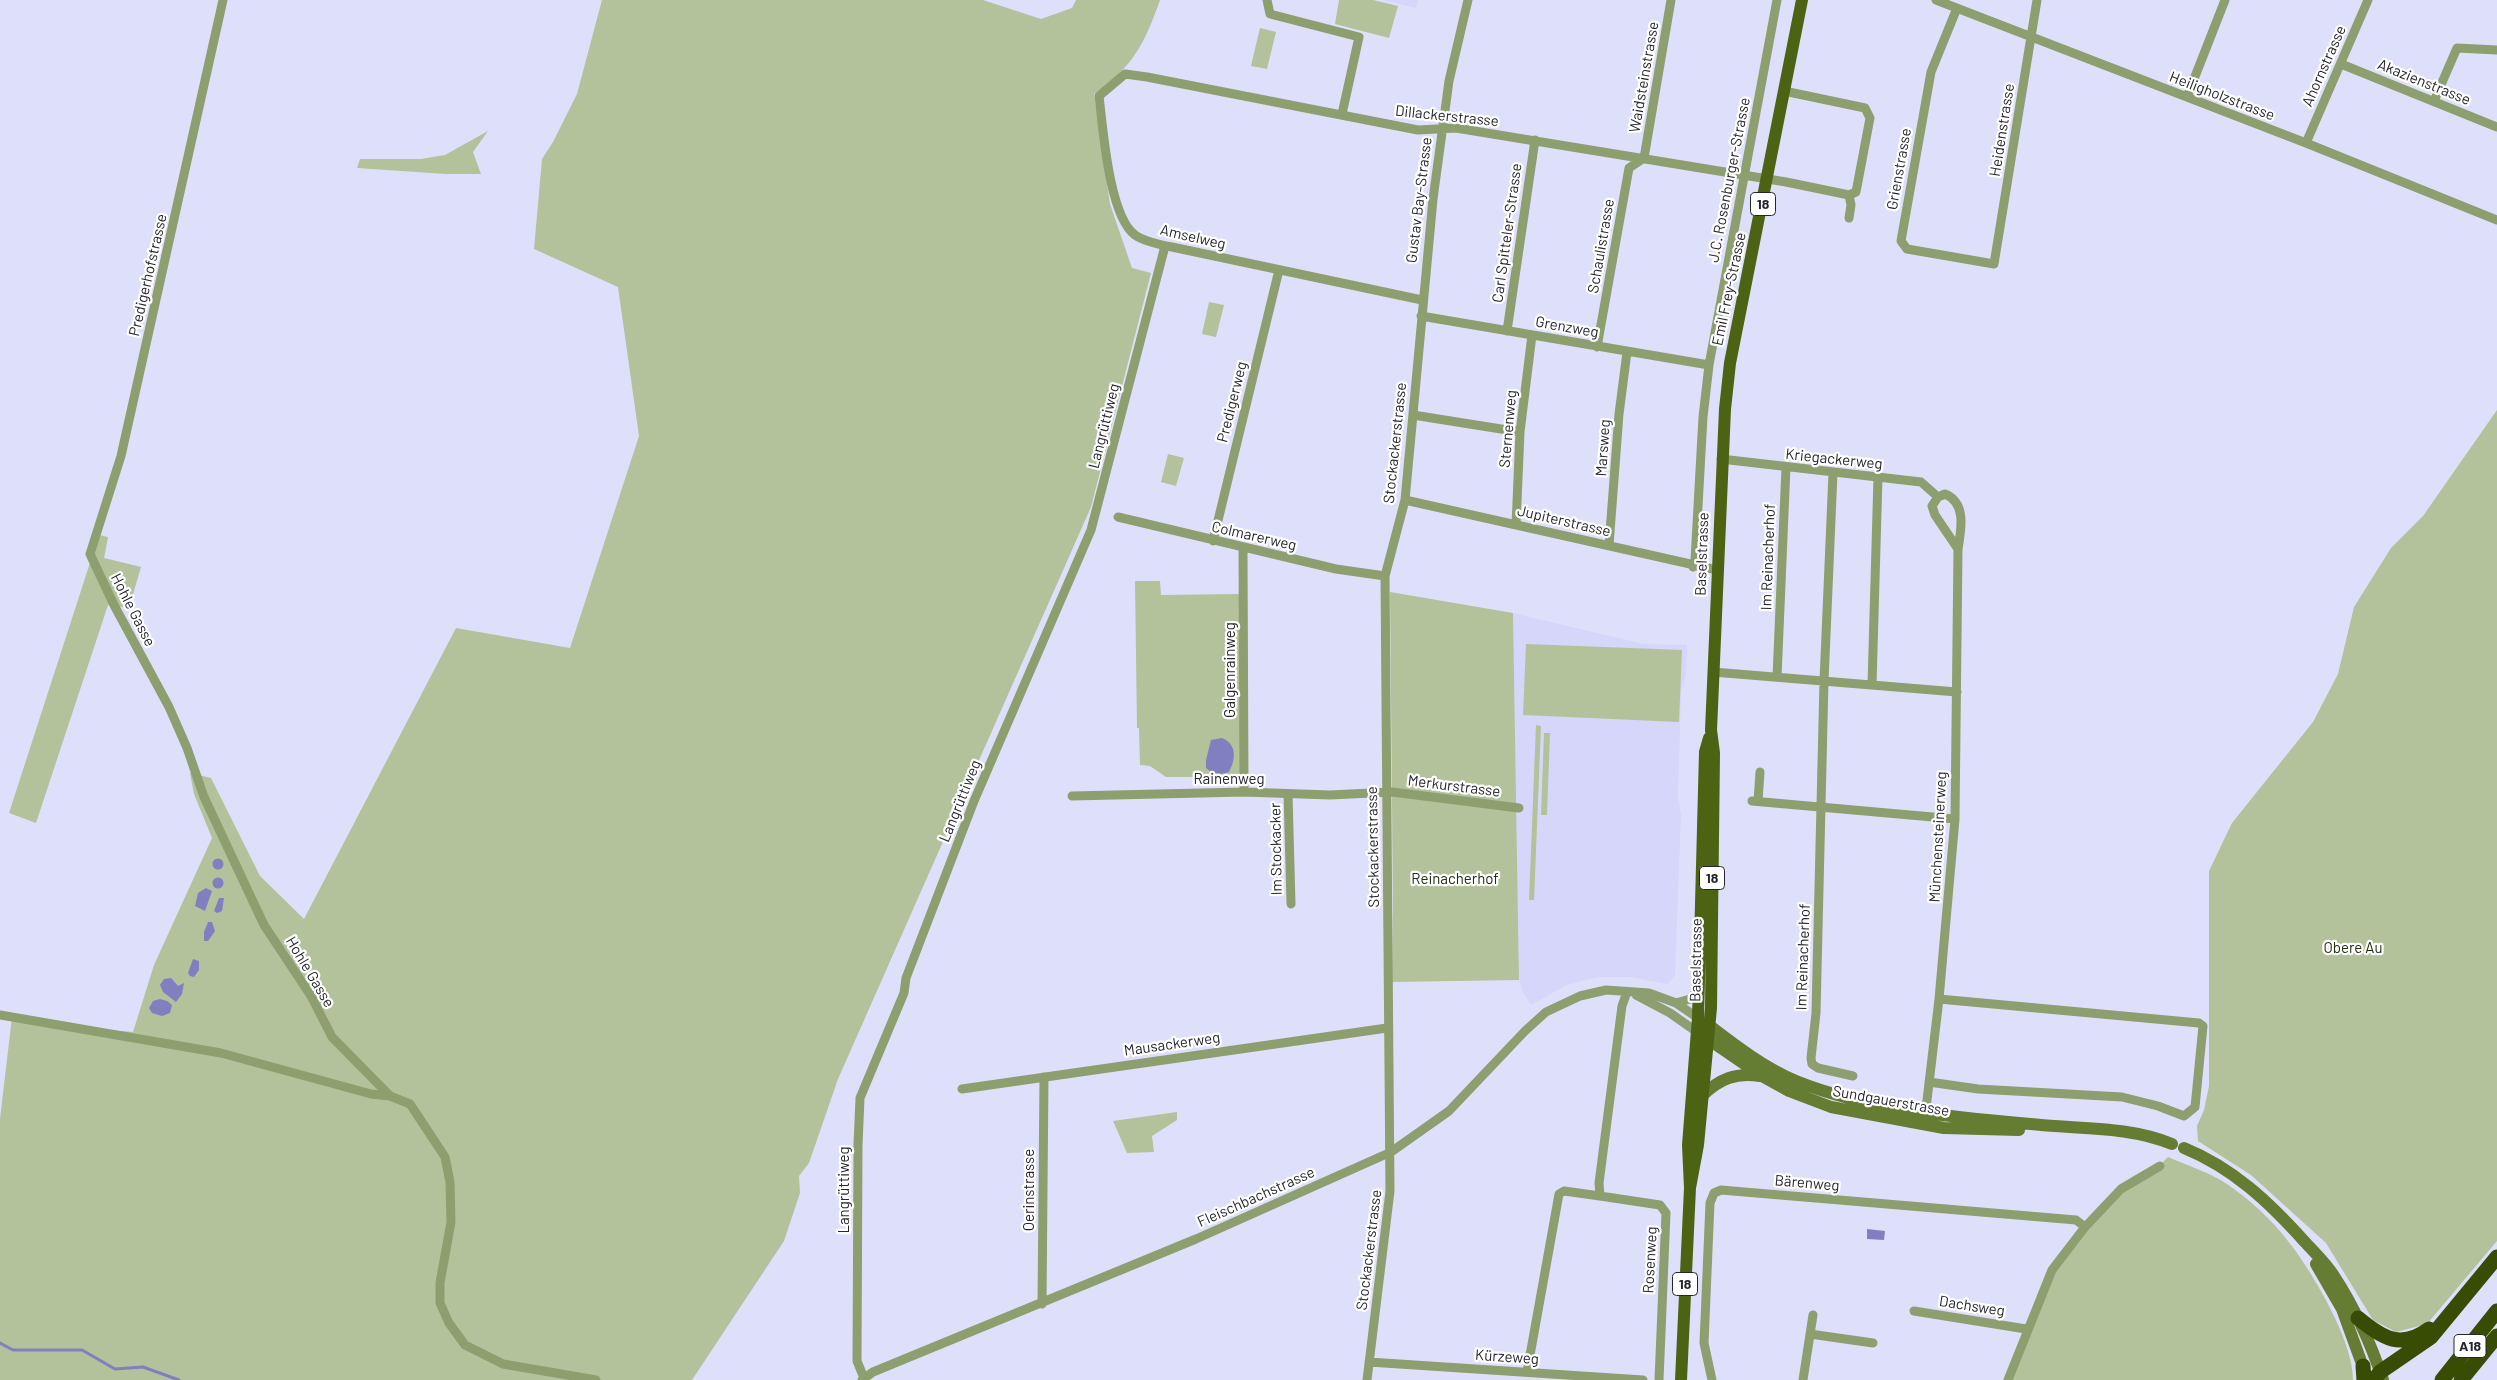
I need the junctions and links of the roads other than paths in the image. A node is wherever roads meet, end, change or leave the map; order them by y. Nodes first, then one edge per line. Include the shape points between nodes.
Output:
1 (223, 0) edge
2 (1267, 0) edge
3 (1468, 0) edge
4 (1671, 0) edge
5 (1777, 0) edge
6 (1802, 0) edge
7 (1936, 0) edge
8 (2037, 0) edge
9 (2225, 0) edge
10 (2368, 0) edge
11 (1957, 8) junction
12 (2031, 37) junction
13 (2497, 50) edge
14 (2341, 64) junction
15 (1124, 74) joint
16 (1784, 91) junction
17 (2187, 97) junction
18 (2434, 101) junction
19 (1342, 114) junction
20 (2497, 127) edge
21 (1442, 129) junction
22 (1535, 140) junction
23 (2306, 142) junction
24 (1644, 158) junction
25 (1743, 176) junction
26 (1768, 180) junction
27 (1848, 195) junction
28 (1850, 218) dead end
29 (2497, 220) edge
30 (1165, 246) junction
31 (1994, 264) joint
32 (1279, 270) junction
33 (1422, 300) junction
34 (1421, 316) junction
35 (1508, 331) junction
36 (1532, 335) junction
37 (1597, 347) junction
38 (1627, 352) junction
39 (1709, 365) junction
40 (1725, 409) joint
41 (1413, 415) junction
42 (1520, 432) junction
43 (1721, 459) junction
44 (1786, 468) junction
45 (1833, 472) junction
46 (1878, 477) junction
47 (1938, 497) junction
48 (1405, 500) junction
49 (1118, 517) dead end
50 (1516, 525) junction
51 (1213, 541) junction
52 (1609, 545) junction
53 (1243, 548) junction
54 (1958, 549) junction
55 (90, 554) joint
56 (1693, 567) junction
57 (1717, 570) junction
58 (1384, 576) junction
59 (1713, 672) junction
60 (1777, 677) junction
61 (1824, 681) junction
62 (1872, 685) junction
63 (1957, 692) junction
64 (1711, 730) junction
65 (1760, 772) dead end
66 (1244, 792) junction
67 (1386, 792) junction
68 (1288, 794) junction
69 (1072, 796) dead end
70 (1822, 807) junction
71 (1519, 808) dead end
72 (1955, 819) junction
73 (1291, 904) dead end
74 (1699, 988) junction
75 (1626, 992) junction
76 (1939, 999) junction
77 (1676, 1003) junction
78 (0, 1014) edge
79 (1698, 1018) junction
80 (1710, 1026) junction
81 (1387, 1028) junction
82 (1702, 1036) junction
83 (1762, 1076) junction
84 (1852, 1076) dead end
85 (1044, 1077) junction
86 (1929, 1082) junction
87 (962, 1089) dead end
88 (390, 1096) junction
89 (1702, 1096) junction
90 (1926, 1112) junction
91 (1924, 1125) junction
92 (2087, 1129) junction
93 (1391, 1152) junction
94 (2160, 1166) dead end
95 (1690, 1188) junction
96 (1600, 1196) junction
97 (2276, 1210) junction
98 (2085, 1227) junction
99 (2497, 1257) edge
100 (1042, 1304) junction
101 (1914, 1311) dead end
102 (2497, 1312) edge
103 (2450, 1313) junction
104 (1813, 1315) dead end
105 (2358, 1318) junction
106 (2026, 1329) junction
107 (1810, 1334) junction
108 (2497, 1336) edge
109 (1873, 1343) dead end
110 (1369, 1362) junction
111 (1526, 1372) junction
112 (2372, 1376) edge
113 (863, 1379) edge
114 (596, 1380) edge
115 (1367, 1380) edge
116 (1643, 1380) edge
117 (1659, 1380) edge
118 (1681, 1380) edge
119 (1712, 1380) edge
120 (1803, 1380) edge
121 (2008, 1380) edge
122 (2442, 1380) edge
123 (2461, 1380) edge

1 - 55 street, Predigerhofstrasse via 121,456
2 - 19 street via 1270,14 1359,37
3 - 21 street, Gustav Bay-Strasse via 1449,81
4 - 24 street, Waidsteinstrasse
5 - 25 street, J.C. Rosenburger-Strasse
6 - 16 main road, Emil Frey-Strasse / 18
7 - 11 street, Heiligholzstrasse
8 - 12 street, Heidenstrasse
9 - 17 street
10 - 14 street, Ahornstrasse
11 - 12 street, Heiligholzstrasse
11 - 31 street, Grienstrasse via 1931,72 1901,241 1907,249
12 - 17 street, Heiligholzstrasse
12 - 31 street, Heidenstrasse
13 - 18 street via 2457,48
14 - 18 street, Akazienstrasse
14 - 23 street, Ahornstrasse
15 - 19 street, Dillackerstrasse
15 - 30 street, Amselweg via 1099,96 1113,191 1121,218 1136,235
16 - 26 main road, Emil Frey-Strasse / 18
16 - 27 street via 1865,108 1870,118 1856,192
17 - 23 street, Heiligholzstrasse
18 - 20 street, Akazienstrasse
19 - 21 street, Dillackerstrasse via 1418,130
21 - 22 street, Dillackerstrasse via 1456,128
21 - 33 street, Gustav Bay-Strasse
22 - 24 street, Dillackerstrasse
22 - 35 street, Carl Spitteler-Strasse
23 - 29 street, Heiligholzstrasse
24 - 25 street, Dillackerstrasse
24 - 37 street, Schaulistrasse via 1629,168
25 - 26 street, Dillackerstrasse
25 - 39 street, J.C. Rosenburger-Strasse
26 - 27 street, Dillackerstrasse
26 - 40 main road, Emil Frey-Strasse / 18 via 1730,364
27 - 28 street
30 - 32 street, Amselweg
30 - 113 street, Langrüttiweg via 1098,510 974,801 906,978 904,993 860,1098 857,1361
32 - 33 street, Amselweg
32 - 51 street, Predigerweg
33 - 34 street, Gustav Bay-Strasse
34 - 35 street, Grenzweg
34 - 41 street, Stockackerstrasse
35 - 36 street, Grenzweg
36 - 37 street, Grenzweg
36 - 42 street, Sternenweg
37 - 38 street, Grenzweg
38 - 39 street, Grenzweg
38 - 52 street, Marsweg
39 - 56 street, Baselstrasse
40 - 43 main road, Baselstrasse / 18
41 - 42 street
41 - 48 street, Stockackerstrasse
42 - 50 street, Sternenweg
43 - 44 street, Kriegackerweg
43 - 57 main road, Baselstrasse / 18
44 - 45 street, Kriegackerweg
44 - 60 street, Im Reinacherhof
45 - 46 street, Kriegackerweg
45 - 61 street, Im Reinacherhof
46 - 47 street, Kriegackerweg via 1921,482
46 - 62 street
47 - 54 street via 1932,506 1935,515
47 - 54 street, Münchensteinerweg via 1945,494 1953,497 1959,506 1961,530
48 - 50 street, Jupiterstrasse
48 - 58 street, Stockackerstrasse
49 - 51 street, Colmarerweg
50 - 52 street, Jupiterstrasse
51 - 53 street, Colmarerweg
52 - 56 street, Jupiterstrasse
53 - 58 street, Colmarerweg
53 - 66 street, Galgenrainweg
54 - 63 street, Münchensteinerweg
55 - 88 street, Hohle Gasse via 169,707 188,748 204,797 264,925 311,996 332,1037
56 - 57 street, Jupiterstrasse
57 - 59 main road, Baselstrasse / 18
58 - 67 street, Stockackerstrasse
59 - 60 street
59 - 64 main road, Baselstrasse / 18
60 - 61 street
61 - 62 street
61 - 70 street, Im Reinacherhof
62 - 63 street
63 - 72 street, Münchensteinerweg
64 - 74 main road, Baselstrasse / 18 via 1705,752
64 - 80 main road, Baselstrasse / 18 via 1714,753
65 - 70 street via 1755,801
66 - 68 street, Rainenweg
66 - 69 street, Rainenweg
67 - 68 street, Rainenweg
67 - 71 street, Merkurstrasse
67 - 81 street, Stockackerstrasse
68 - 73 street, Im Stockacker
70 - 72 street
70 - 84 street, Im Reinacherhof via 1816,1013 1811,1058 1812,1064 1818,1068
72 - 76 street, Münchensteinerweg
74 - 77 street, Baselstrasse via 1690,999
74 - 79 main road, Baselstrasse / 18
75 - 77 street, Fleischbachstrasse via 1650,993
75 - 82 street, Fleischbachstrasse via 1657,1005
75 - 93 street, Fleischbachstrasse via 1606,990 1580,996 1546,1012 1449,1111
75 - 96 street via 1599,1183
76 - 86 street, Münchensteinerweg
76 - 86 street via 2200,1023 2203,1026 2195,1107 2184,1116 2122,1097 1978,1089
77 - 79 street, Fleischbachstrasse
78 - 88 street via 221,1053 371,1094
79 - 80 main road
79 - 82 main road, Baselstrasse / 18
80 - 82 main road, Baselstrasse / 18
80 - 90 main road, Sundgauerstrasse via 1771,1068 1795,1080 1850,1098
81 - 85 street, Mausackerweg
81 - 93 street, Stockackerstrasse
82 - 83 main road, Sundgauerstrasse
82 - 89 main road, Baselstrasse / 18
82 - 95 main road, Baselstrasse / 18 via 1688,1145
83 - 89 main road via 1732,1076 1715,1084
83 - 91 main road, Sundgauerstrasse via 1789,1091 1831,1107
85 - 87 street, Mausackerweg
85 - 100 street, Oerinstrasse
86 - 90 street, Münchensteinerweg
88 - 114 street, Hohle Gasse via 410,1104 445,1157 450,1182 451,1222 440,1283 440,1303 449,1323 465,1345 503,1364
89 - 95 main road, Baselstrasse / 18
90 - 91 street, Münchensteinerweg
90 - 92 main road, Sundgauerstrasse
91 - 92 main road, Sundgauerstrasse via 1979,1131
92 - 97 main road, Sundgauerstrasse via 2120,1130 2202,1156 2234,1175
93 - 100 street, Fleischbachstrasse
93 - 110 street, Stockackerstrasse via 1390,1191
94 - 98 street via 2121,1189
95 - 118 main road, Baselstrasse / 18
96 - 111 street, Rosenweg via 1564,1191 1559,1194
96 - 117 street, Rosenweg via 1660,1205 1666,1213
97 - 105 main road, Sundgauerstrasse via 2334,1275
97 - 112 main road, Sundgauerstrasse via 2330,1286
98 - 106 street via 2052,1270
98 - 119 street, Bärenweg via 2076,1220 1721,1190 1714,1193 1710,1203 1704,1343
99 - 103 highway
100 - 113 street, Fleischbachstrasse
101 - 106 street, Dachsweg
102 - 122 highway, A18
103 - 105 highway via 2418,1338 2405,1341 2376,1333
103 - 112 highway via 2431,1337
104 - 107 street
105 - 112 main road, Sundgauerstrasse
106 - 121 street
107 - 109 street
107 - 120 street
108 - 123 highway, A18
110 - 111 street, Kürzeweg
110 - 115 street, Stockackerstrasse
111 - 116 street, Kürzeweg

